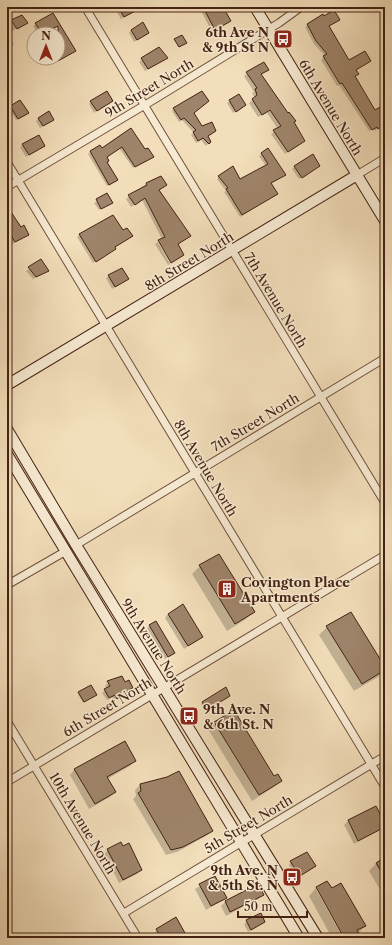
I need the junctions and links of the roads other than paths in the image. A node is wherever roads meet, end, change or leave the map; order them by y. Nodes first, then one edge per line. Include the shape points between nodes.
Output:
1 (85, 7) edge
2 (255, 7) edge
3 (301, 7) edge
4 (269, 29) junction
5 (144, 105) junction
6 (385, 158) edge
7 (7, 162) edge
8 (357, 175) junction
9 (18, 180) junction
10 (7, 187) edge
11 (385, 221) edge
12 (232, 250) junction
13 (106, 326) junction
14 (385, 358) edge
15 (7, 386) edge
16 (321, 397) junction
17 (7, 429) edge
18 (7, 454) edge
19 (195, 472) junction
20 (385, 503) edge
21 (76, 545) junction
22 (66, 551) junction
23 (385, 555) edge
24 (7, 585) edge
25 (282, 617) junction
26 (164, 687) junction
27 (152, 694) junction
28 (7, 721) edge
29 (385, 756) edge
30 (371, 764) junction
31 (34, 766) junction
32 (7, 782) edge
33 (385, 787) edge
34 (254, 834) junction
35 (242, 842) junction
36 (124, 913) junction
37 (138, 938) edge
38 (299, 938) edge
39 (318, 938) edge

1 - 5 street, 7th Avenue North
2 - 4 main road, 6th Avenue North
3 - 4 street, 9th Street North
4 - 5 street, 9th Street North
4 - 8 main road, 6th Avenue North
5 - 9 street, 9th Street North
5 - 12 street, 7th Avenue North
6 - 8 street, 8th Street North
7 - 9 street, 8th Avenue North
8 - 11 main road, 6th Avenue North
8 - 12 main road, 8th Street North
9 - 10 street, 9th Street North
9 - 13 street, 8th Avenue North
12 - 13 main road, 8th Street North
12 - 16 street, 7th Avenue North
13 - 15 main road, 8th Street North
13 - 19 street, 8th Avenue North
14 - 16 street, 7th Street North
16 - 19 street, 7th Street North
16 - 20 street, 7th Avenue North
17 - 21 main road, 9th Avenue North
18 - 22 main road, 9th Avenue North
19 - 21 street, 7th Street North
19 - 25 street, 8th Avenue North
21 - 26 main road, 9th Avenue North
22 - 24 street
22 - 27 main road, 9th Avenue North
23 - 25 street, 6th Street North
25 - 26 street, 6th Street North
25 - 30 street, 8th Avenue North
26 - 27 street, 6th Street North
26 - 34 main road, 9th Avenue North
27 - 31 street, 6th Street North
27 - 35 main road, 9th Avenue North
28 - 31 street, 10th Avenue North
29 - 30 street, 5th Street North
30 - 33 street, 8th Avenue North
30 - 34 street, 5th Street North
31 - 32 street, 6th Street North
31 - 36 street, 10th Avenue North
34 - 35 street, 5th Street North
34 - 39 main road, 9th Avenue North
35 - 36 street, 5th Street North
35 - 38 main road, 9th Avenue North
36 - 37 street, 10th Avenue North

